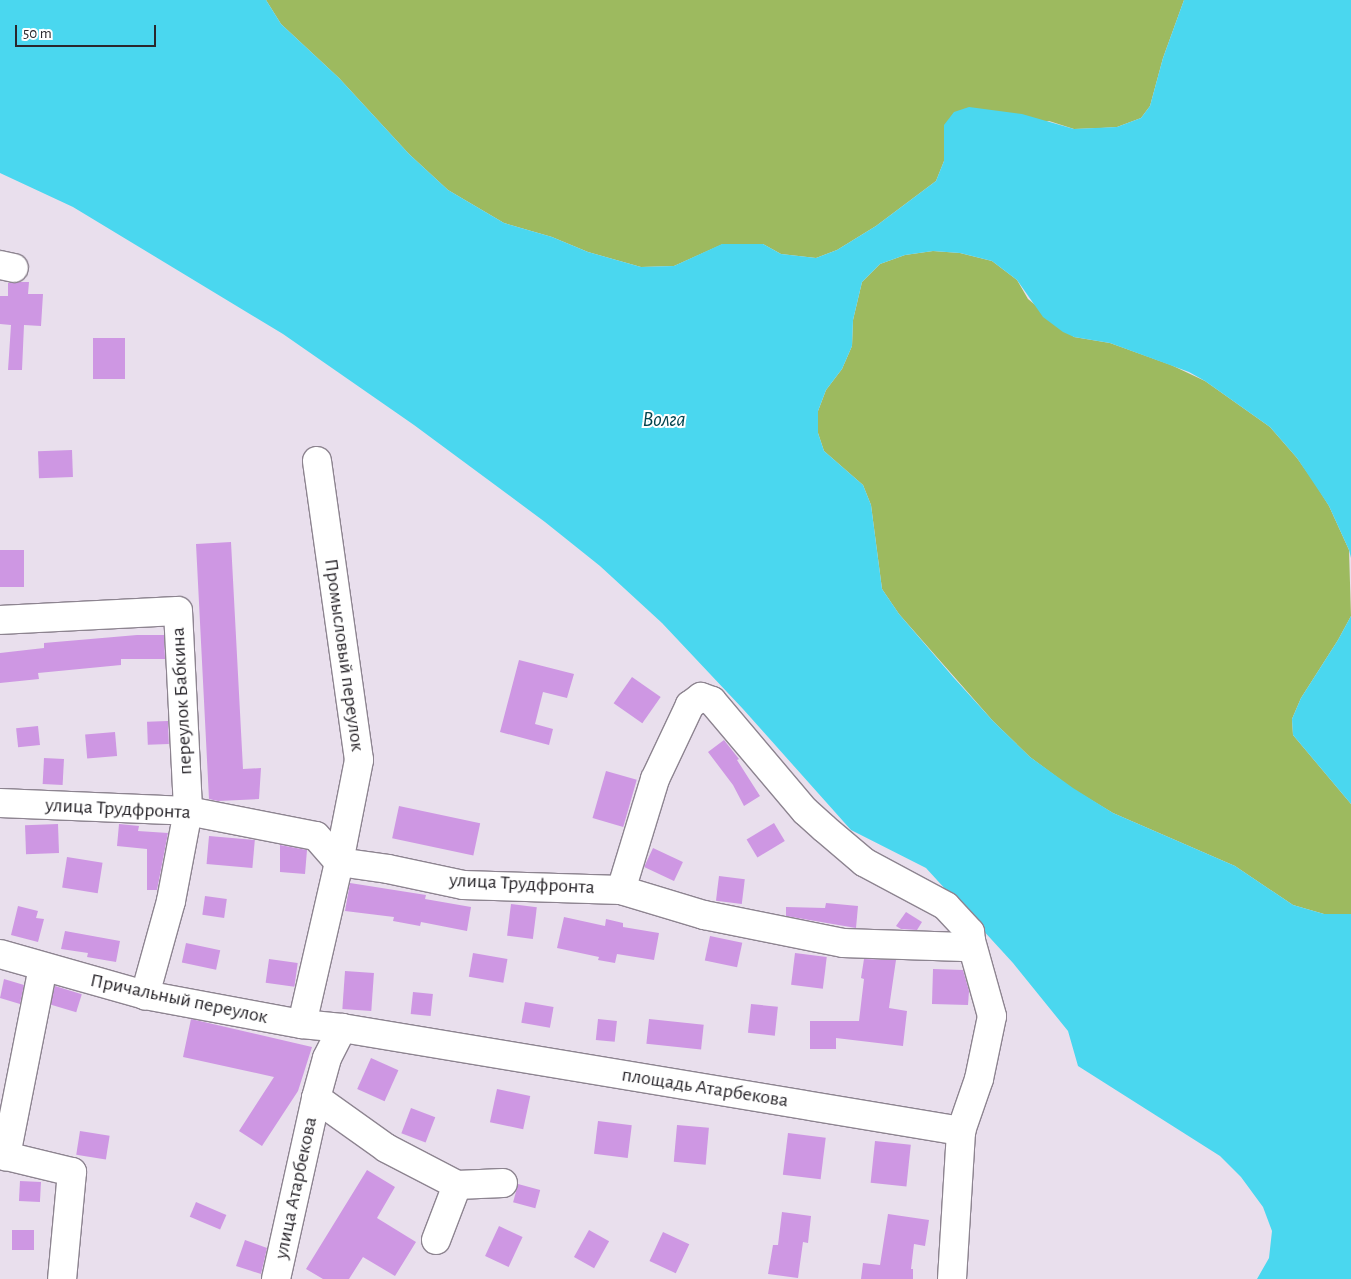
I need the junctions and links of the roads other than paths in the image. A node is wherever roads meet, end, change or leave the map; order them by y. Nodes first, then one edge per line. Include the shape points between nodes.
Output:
1 (318, 461) dead end
2 (0, 620) edge
3 (0, 803) edge
4 (188, 811) junction
5 (339, 862) junction
6 (621, 890) junction
7 (968, 944) junction
8 (0, 954) edge
9 (43, 966) junction
10 (145, 995) junction
11 (302, 1024) junction
12 (342, 1028) junction
13 (316, 1098) junction
14 (961, 1131) junction
15 (503, 1183) dead end
16 (457, 1185) junction
17 (436, 1240) dead end
18 (62, 1279) edge
19 (276, 1279) edge
20 (952, 1279) edge

1 - 5 street, Промысловый переулок via 359,760
2 - 4 street, переулок Бабкина via 178,611
3 - 4 street, улица Трудфронта
4 - 5 street, улица Трудфронта via 316,836
4 - 10 street, переулок Бабкина via 171,901
5 - 6 street, улица Трудфронта via 463,885
5 - 11 street, Промысловый переулок
6 - 7 street, улица Трудфронта via 704,915 844,943
6 - 7 street via 655,779 690,705 701,697 712,701 824,828 864,862 946,906 970,932
7 - 14 street via 992,1016 979,1079
8 - 9 street, Причальный переулок
9 - 10 street, Причальный переулок
9 - 18 street via 6,1156 72,1172
10 - 11 street, Причальный переулок
11 - 12 street, площадь Атарбекова
12 - 13 street, улица Атарбекова via 327,1058
12 - 14 street, площадь Атарбекова
13 - 16 street, улица Атарбекова via 386,1148
13 - 19 street, улица Атарбекова
14 - 20 street
15 - 16 street
16 - 17 street

